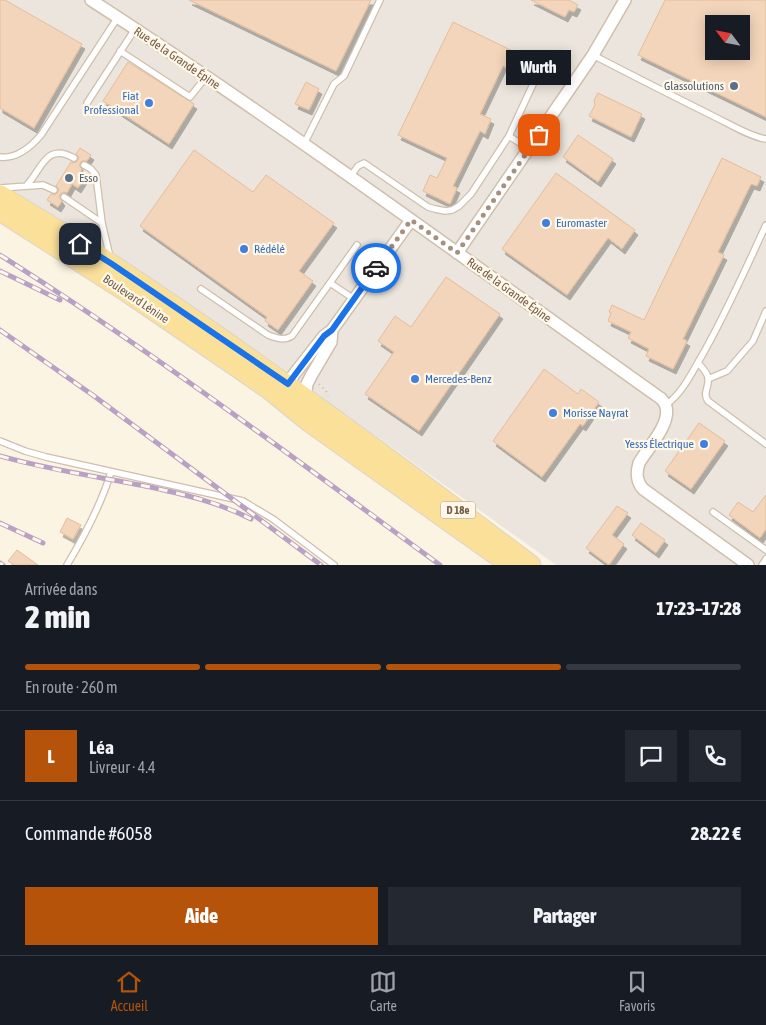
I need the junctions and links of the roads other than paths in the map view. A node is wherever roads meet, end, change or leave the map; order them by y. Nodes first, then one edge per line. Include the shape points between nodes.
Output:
1 (91, 0) edge
2 (380, 0) edge
3 (625, 0) edge
4 (118, 18) junction
5 (134, 29) junction
6 (120, 51) junction
7 (593, 55) junction
8 (546, 56) dead end
9 (206, 77) junction
10 (86, 102) dead end
11 (509, 136) junction
12 (766, 139) edge
13 (304, 144) junction
14 (528, 149) junction
15 (0, 157) edge
16 (74, 158) dead end
17 (84, 164) dead end
18 (350, 177) junction
19 (27, 185) junction
20 (0, 188) edge
21 (54, 190) dead end
22 (0, 195) edge
23 (64, 197) dead end
24 (0, 211) edge
25 (411, 220) junction
26 (102, 223) junction
27 (766, 225) edge
28 (357, 245) dead end
29 (457, 253) junction
30 (112, 264) junction
31 (330, 283) junction
32 (201, 289) dead end
33 (354, 299) junction
34 (766, 311) edge
35 (332, 330) junction
36 (698, 363) junction
37 (708, 379) junction
38 (293, 393) junction
39 (666, 405) junction
40 (0, 441) edge
41 (766, 444) edge
42 (111, 472) junction
43 (713, 512) dead end
44 (766, 550) edge
45 (766, 559) edge
46 (67, 565) edge
47 (334, 565) edge
48 (510, 565) edge
49 (531, 565) edge
50 (748, 565) edge
51 (762, 565) edge

1 - 4 street, Rue de la Grande Épine
2 - 13 lane via 344,76 334,84
3 - 7 street
4 - 5 street, Rue de la Grande Épine
4 - 15 lane via 41,136 14,157
5 - 6 lane
5 - 9 street, Rue de la Grande Épine
6 - 9 lane via 190,97
6 - 10 lane
7 - 12 lane via 739,129
7 - 14 street
8 - 11 lane
9 - 13 street, Rue de la Grande Épine
11 - 14 lane
11 - 18 lane via 471,194 452,210 428,207 364,164 358,166
13 - 18 street, Rue de la Grande Épine
14 - 29 street
16 - 19 lane via 53,154
17 - 26 lane via 96,175
18 - 25 street, Rue de la Grande Épine
19 - 20 lane
19 - 21 lane via 43,184
22 - 30 main road, Boulevard Lénine / D 18e
23 - 26 lane
24 - 38 main road, Boulevard Lénine / D 18e
25 - 29 street, Rue de la Grande Épine
25 - 33 street
26 - 30 lane
27 - 36 lane
28 - 31 lane
29 - 39 street, Rue de la Grande Épine
30 - 38 main road, Boulevard Lénine / D 18e
31 - 32 lane via 288,339 268,335
31 - 33 lane
33 - 35 street
34 - 37 lane via 753,341 727,371
35 - 38 street via 324,336
35 - 38 street via 331,342 311,376
36 - 37 lane
36 - 39 lane via 684,387
37 - 41 lane via 705,395 708,401
38 - 48 main road, Boulevard Lénine / D 18e via 310,422
38 - 49 main road, Boulevard Lénine / D 18e via 386,456
39 - 50 street via 664,425 639,463 639,483
40 - 42 lane via 46,457
42 - 46 lane via 88,530
42 - 47 lane via 243,501
43 - 44 lane
45 - 51 lane

